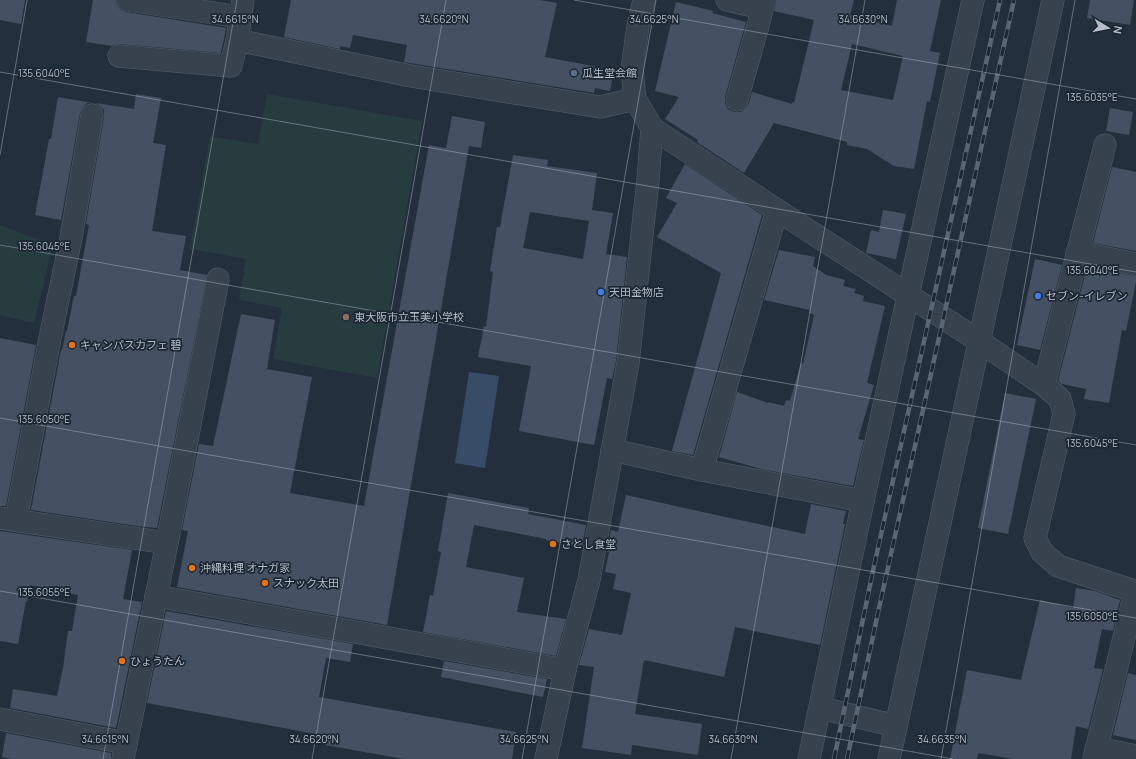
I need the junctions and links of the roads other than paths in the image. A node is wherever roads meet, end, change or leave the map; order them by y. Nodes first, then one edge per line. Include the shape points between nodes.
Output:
1 (128, 0) edge
2 (644, 0) edge
3 (727, 0) edge
4 (973, 0) edge
5 (1053, 0) edge
6 (763, 4) edge
7 (241, 8) edge
8 (237, 40) junction
9 (119, 56) dead end
10 (635, 99) junction
11 (737, 100) dead end
12 (92, 115) dead end
13 (652, 128) junction
14 (1105, 145) dead end
15 (777, 210) junction
16 (1077, 252) junction
17 (1136, 264) edge
18 (218, 279) dead end
19 (909, 295) junction
20 (979, 341) junction
21 (1044, 385) junction
22 (612, 450) junction
23 (702, 470) junction
24 (864, 501) junction
25 (8, 519) edge
26 (167, 543) junction
27 (156, 596) junction
28 (1135, 597) edge
29 (1130, 643) edge
30 (565, 670) junction
31 (821, 708) junction
32 (0, 719) edge
33 (896, 726) junction
34 (125, 751) edge
35 (1095, 753) edge
36 (1136, 756) edge
37 (546, 759) edge
38 (809, 759) edge
39 (889, 759) edge

1 - 7 street
2 - 10 street via 632,69
3 - 6 street
4 - 19 street
5 - 20 street
6 - 11 street
7 - 8 street
8 - 9 street via 230,66
8 - 10 street via 411,76 600,107
10 - 13 street
12 - 25 street via 71,238
13 - 15 street
13 - 22 street via 628,363
14 - 16 street
15 - 19 street
15 - 23 street
16 - 17 street
16 - 21 street
18 - 26 street
19 - 20 street
19 - 24 street
20 - 21 street
20 - 33 street
21 - 28 street via 1060,399 1064,414 1035,538 1042,552 1058,566 1131,590
22 - 23 street
22 - 30 street via 589,580
23 - 24 street
24 - 31 street
25 - 26 street
26 - 27 street
27 - 30 street
27 - 34 street
28 - 29 street
29 - 35 street
30 - 37 street
31 - 33 street
31 - 38 street
32 - 34 street
33 - 39 street
35 - 36 street

